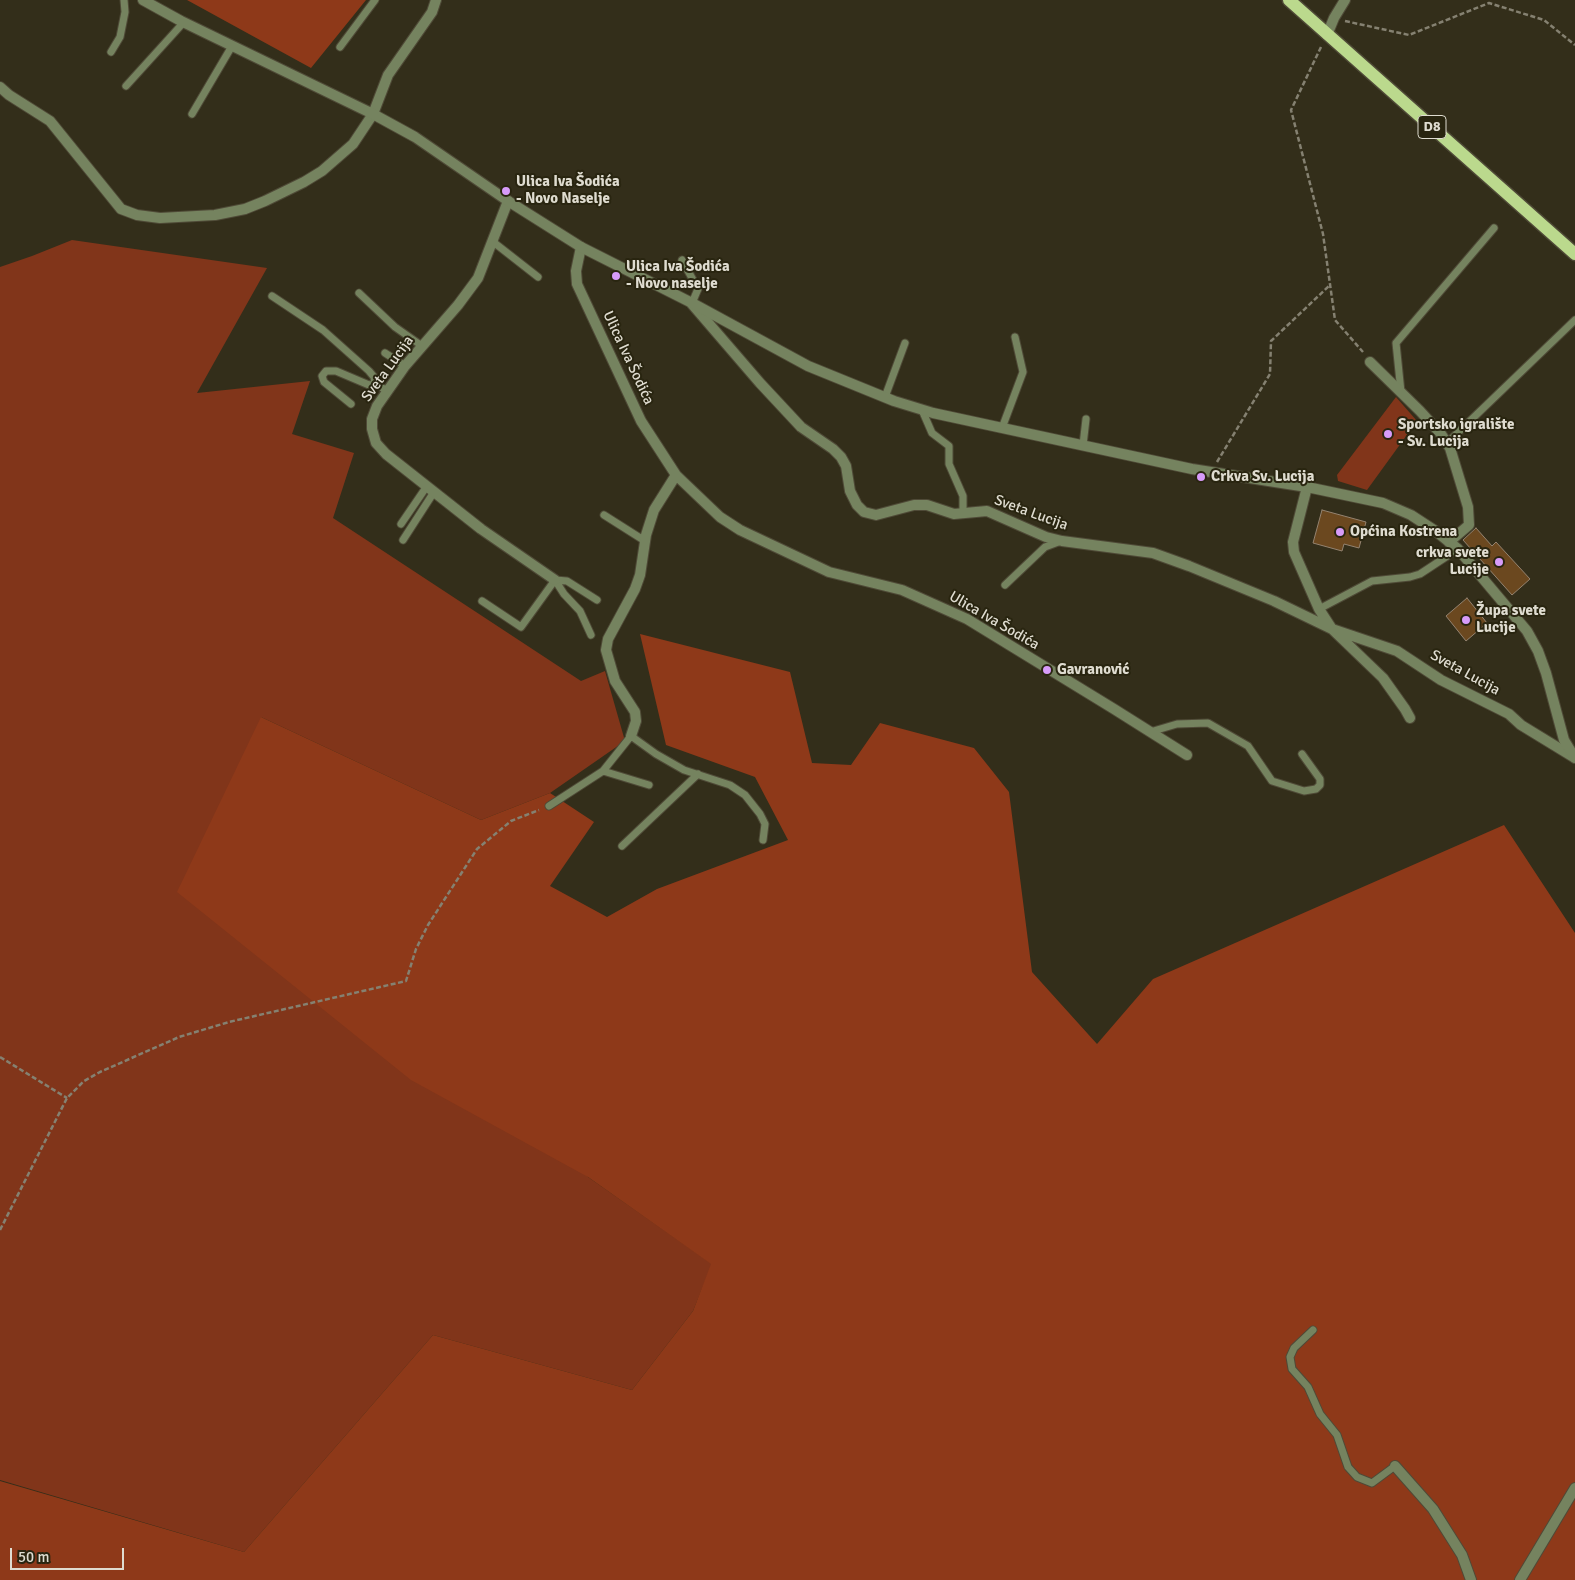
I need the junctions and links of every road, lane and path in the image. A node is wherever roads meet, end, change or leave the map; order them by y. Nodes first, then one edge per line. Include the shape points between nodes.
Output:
1 (124, 0) edge
2 (143, 0) edge
3 (375, 0) edge
4 (436, 0) edge
5 (1289, 0) edge
6 (1345, 0) edge
7 (1334, 18) junction
8 (184, 22) junction
9 (1328, 35) junction
10 (1575, 45) edge
11 (232, 46) junction
12 (340, 47) dead end
13 (111, 52) dead end
14 (1318, 54) dead end
15 (126, 86) dead end
16 (0, 87) edge
17 (192, 114) dead end
18 (372, 114) junction
19 (508, 201) junction
20 (1494, 228) dead end
21 (492, 242) junction
22 (581, 247) junction
23 (1575, 254) edge
24 (682, 260) dead end
25 (538, 277) dead end
26 (1330, 285) junction
27 (359, 293) dead end
28 (272, 296) dead end
29 (692, 303) junction
30 (1575, 320) edge
31 (1016, 337) dead end
32 (905, 343) dead end
33 (422, 346) junction
34 (385, 353) dead end
35 (1370, 362) joint
36 (405, 366) junction
37 (375, 384) junction
38 (388, 391) junction
39 (1401, 392) junction
40 (885, 397) junction
41 (351, 404) dead end
42 (922, 410) junction
43 (1086, 419) dead end
44 (1002, 428) junction
45 (1447, 443) junction
46 (1083, 445) junction
47 (1211, 472) junction
48 (676, 475) junction
49 (1307, 487) junction
50 (431, 489) junction
51 (963, 514) junction
52 (604, 515) dead end
53 (400, 524) dead end
54 (403, 540) dead end
55 (646, 541) junction
56 (1062, 541) junction
57 (1449, 542) junction
58 (1458, 548) junction
59 (555, 580) junction
60 (1005, 585) dead end
61 (596, 600) dead end
62 (482, 601) dead end
63 (1319, 610) junction
64 (1332, 629) junction
65 (592, 635) dead end
66 (1410, 718) dead end
67 (1150, 732) junction
68 (631, 736) junction
69 (1302, 754) dead end
70 (1187, 756) dead end
71 (1575, 758) edge
72 (603, 771) junction
73 (698, 774) junction
74 (649, 785) dead end
75 (549, 806) joint
76 (763, 840) dead end
77 (622, 846) dead end
78 (0, 1057) edge
79 (67, 1098) junction
80 (0, 1230) edge
81 (1313, 1330) dead end
82 (1395, 1466) joint
83 (1575, 1488) edge
84 (1471, 1580) edge
85 (1520, 1580) edge

1 - 13 lane via 120,37
2 - 8 street, Sveta Lucija
3 - 12 lane
4 - 18 street via 432,12 388,75
5 - 9 main road, D8
6 - 7 street
7 - 9 street
7 - 10 path via 1409,34 1489,3 1544,20
8 - 11 street, Sveta Lucija
8 - 15 lane
9 - 23 main road, D8
11 - 17 lane
11 - 18 street, Sveta Lucija
14 - 26 path via 1291,110 1323,234
16 - 18 street via 50,121 121,209 160,218 215,215 245,209 304,182 353,144
18 - 19 street, Sveta Lucija via 415,137
19 - 21 street, Sveta Lucija
19 - 22 street, Sveta Lucija
20 - 39 lane via 1396,344
21 - 25 lane
21 - 33 street, Sveta Lucija via 478,278
22 - 29 street, Sveta Lucija
22 - 48 street, Ulica Iva Šodića via 577,284 641,420
24 - 29 lane via 698,289
26 - 35 path via 1336,320
26 - 47 path via 1271,341 1270,374
27 - 33 lane via 395,327
28 - 37 lane via 330,336 369,371
29 - 40 street, Sveta Lucija via 808,366
29 - 51 street, Sveta Lucija via 801,427 841,457 846,466 850,491 864,512 876,515 914,505 927,505
30 - 45 lane
31 - 44 lane via 1023,372
32 - 40 lane
33 - 36 street, Sveta Lucija
34 - 36 lane
35 - 39 street
36 - 38 street, Sveta Lucija
37 - 38 lane
37 - 41 lane via 369,385 336,371 326,371 322,376 324,382
38 - 50 street, Sveta Lucija via 372,419 376,443
39 - 45 street
40 - 42 street, Sveta Lucija
42 - 44 street, Sveta Lucija
42 - 51 lane via 932,433 948,446 949,464 963,496
43 - 46 lane
44 - 46 street, Sveta Lucija
45 - 57 street via 1468,507 1469,525
46 - 47 street, Sveta Lucija
47 - 49 street, Sveta Lucija
48 - 55 street via 654,510
48 - 67 street, Ulica Iva Šodića via 720,517 740,530 829,572 902,590 967,619
49 - 57 street, Sveta Lucija via 1383,503 1411,515
49 - 63 street, Sveta Lucija via 1293,542 1294,552
50 - 53 lane
50 - 54 lane
50 - 59 street, Sveta Lucija via 481,529
51 - 56 street, Sveta Lucija via 986,511
52 - 55 lane
55 - 68 street via 635,589 608,639 606,650 615,681 635,712
56 - 60 lane via 1045,547
56 - 64 street, Sveta Lucija via 1153,553 1274,601
57 - 58 street, Sveta Lucija
58 - 63 lane via 1420,574 1372,581
58 - 71 street, Sveta Lucija via 1527,631 1546,674 1564,740
59 - 61 lane via 567,581
59 - 62 lane via 520,627
59 - 65 lane via 580,611
63 - 64 street, Sveta Lucija
64 - 66 street, Sveta Lucija via 1383,678
64 - 71 street, Sveta Lucija via 1397,651 1441,680 1509,714
67 - 69 lane via 1177,724 1208,723 1248,746 1272,781 1304,791 1316,789 1320,779
67 - 70 street, Ulica Iva Šodića
68 - 72 lane
68 - 73 lane via 684,770
72 - 74 lane
72 - 75 lane
73 - 76 lane via 730,785 745,795 765,824
73 - 77 lane
75 - 79 path via 511,821 477,849 428,925 406,981 229,1022 179,1037 100,1072 84,1081
78 - 79 path
79 - 80 path
81 - 82 lane via 1294,1348 1290,1357 1292,1369 1308,1387 1320,1414 1337,1435 1348,1466 1357,1477 1372,1482
82 - 84 street via 1433,1509 1462,1555
83 - 85 street

